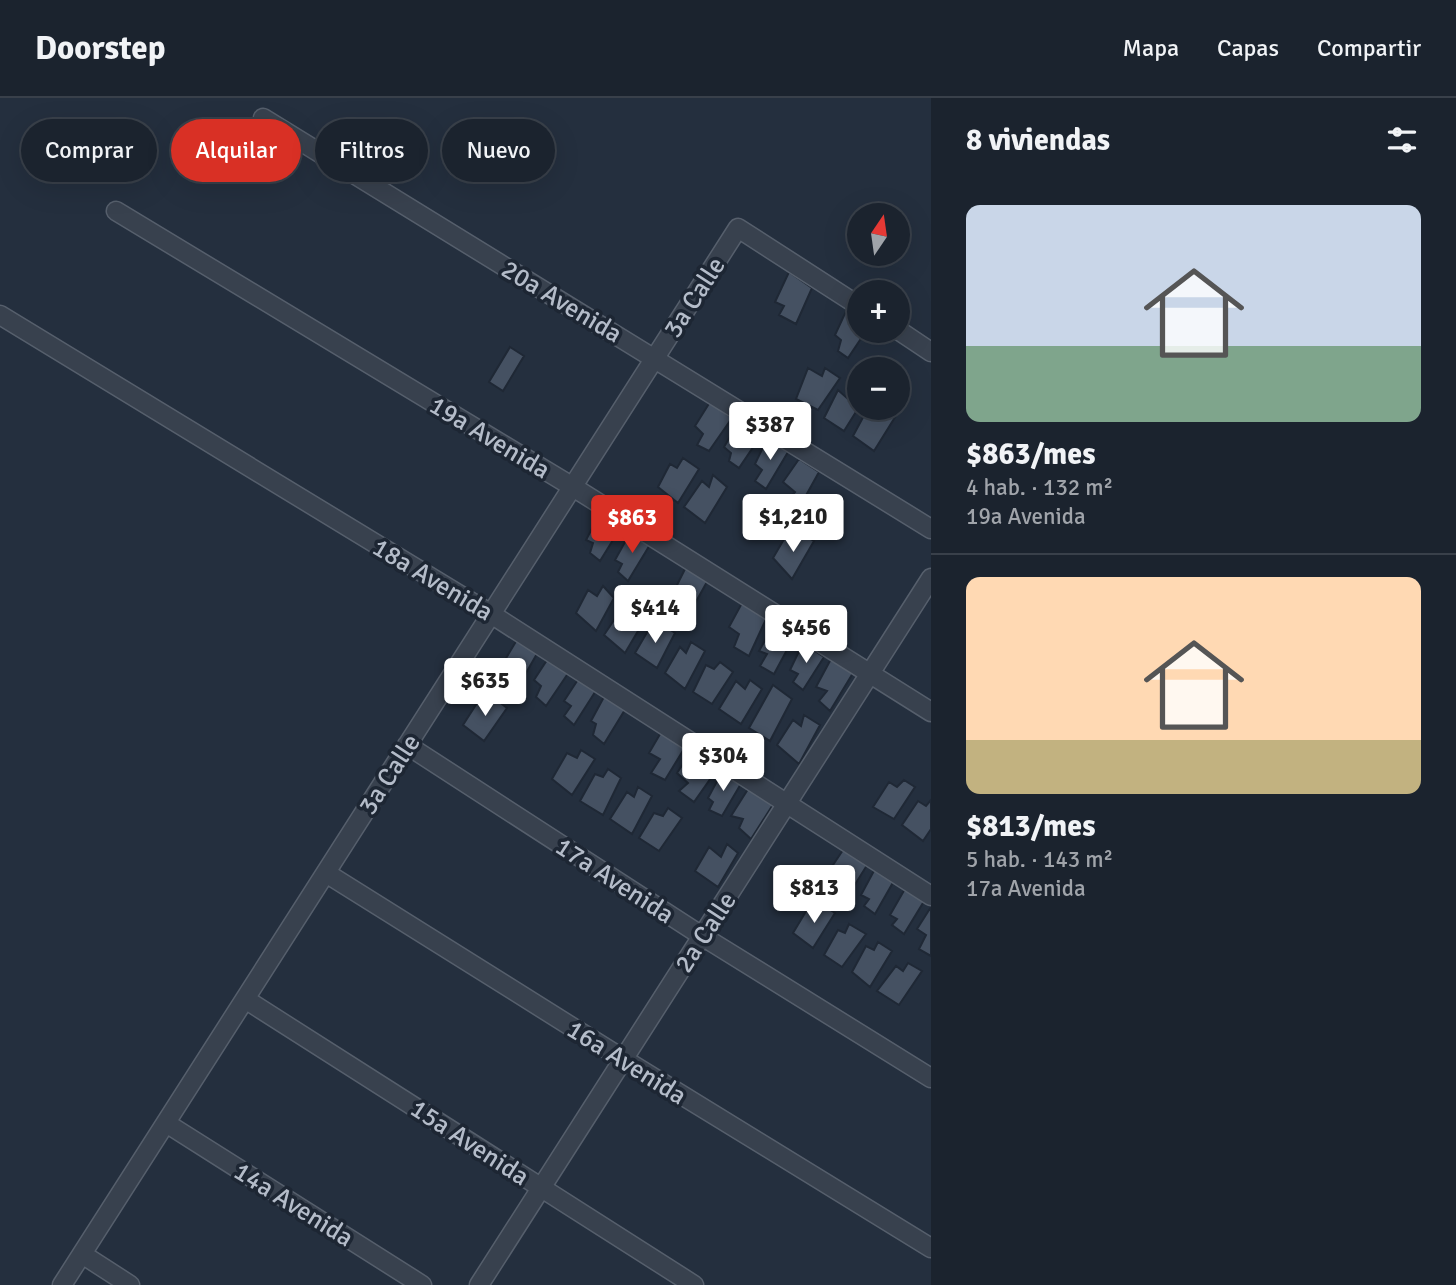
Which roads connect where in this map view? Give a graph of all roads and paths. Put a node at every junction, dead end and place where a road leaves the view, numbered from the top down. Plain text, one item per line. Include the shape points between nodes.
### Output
1 (263, 118) dead end
2 (117, 211) dead end
3 (847, 298) edge
4 (0, 315) edge
5 (910, 338) edge
6 (931, 352) edge
7 (655, 358) junction
8 (573, 487) junction
9 (931, 529) edge
10 (931, 578) edge
11 (491, 614) junction
12 (870, 674) junction
13 (931, 712) edge
14 (407, 746) junction
15 (786, 805) junction
16 (326, 873) junction
17 (931, 896) edge
18 (702, 936) junction
19 (245, 999) junction
20 (623, 1059) junction
21 (931, 1078) edge
22 (166, 1123) junction
23 (541, 1188) junction
24 (931, 1248) edge
25 (82, 1254) junction
26 (62, 1285) edge
27 (130, 1285) edge
28 (422, 1285) edge
29 (479, 1285) edge
30 (694, 1285) edge

1 - 7 street, 20a Avenida
2 - 8 street, 19a Avenida
3 - 7 street, 3a Calle via 738,228
4 - 11 street, 18a Avenida
5 - 6 street
7 - 8 street, 3a Calle
7 - 9 street, 20a Avenida
8 - 11 street, 3a Calle
8 - 12 street, 19a Avenida
10 - 12 street, 2a Calle
11 - 14 street, 3a Calle
11 - 15 street, 18a Avenida
12 - 13 street, 19a Avenida
12 - 15 street, 2a Calle
14 - 16 street, 3a Calle
14 - 18 street, 17a Avenida
15 - 17 street, 18a Avenida
15 - 18 street, 2a Calle
16 - 19 street, 3a Calle
16 - 20 street, 16a Avenida
18 - 20 street, 2a Calle
18 - 21 street, 17a Avenida
19 - 22 street, 3a Calle
19 - 23 street, 15a Avenida
20 - 23 street, 2a Calle
20 - 24 street, 16a Avenida
22 - 25 street, 3a Calle
22 - 28 street, 14a Avenida
23 - 29 street, 2a Calle
23 - 30 street, 15a Avenida
25 - 26 street, 3a Calle
25 - 27 street

